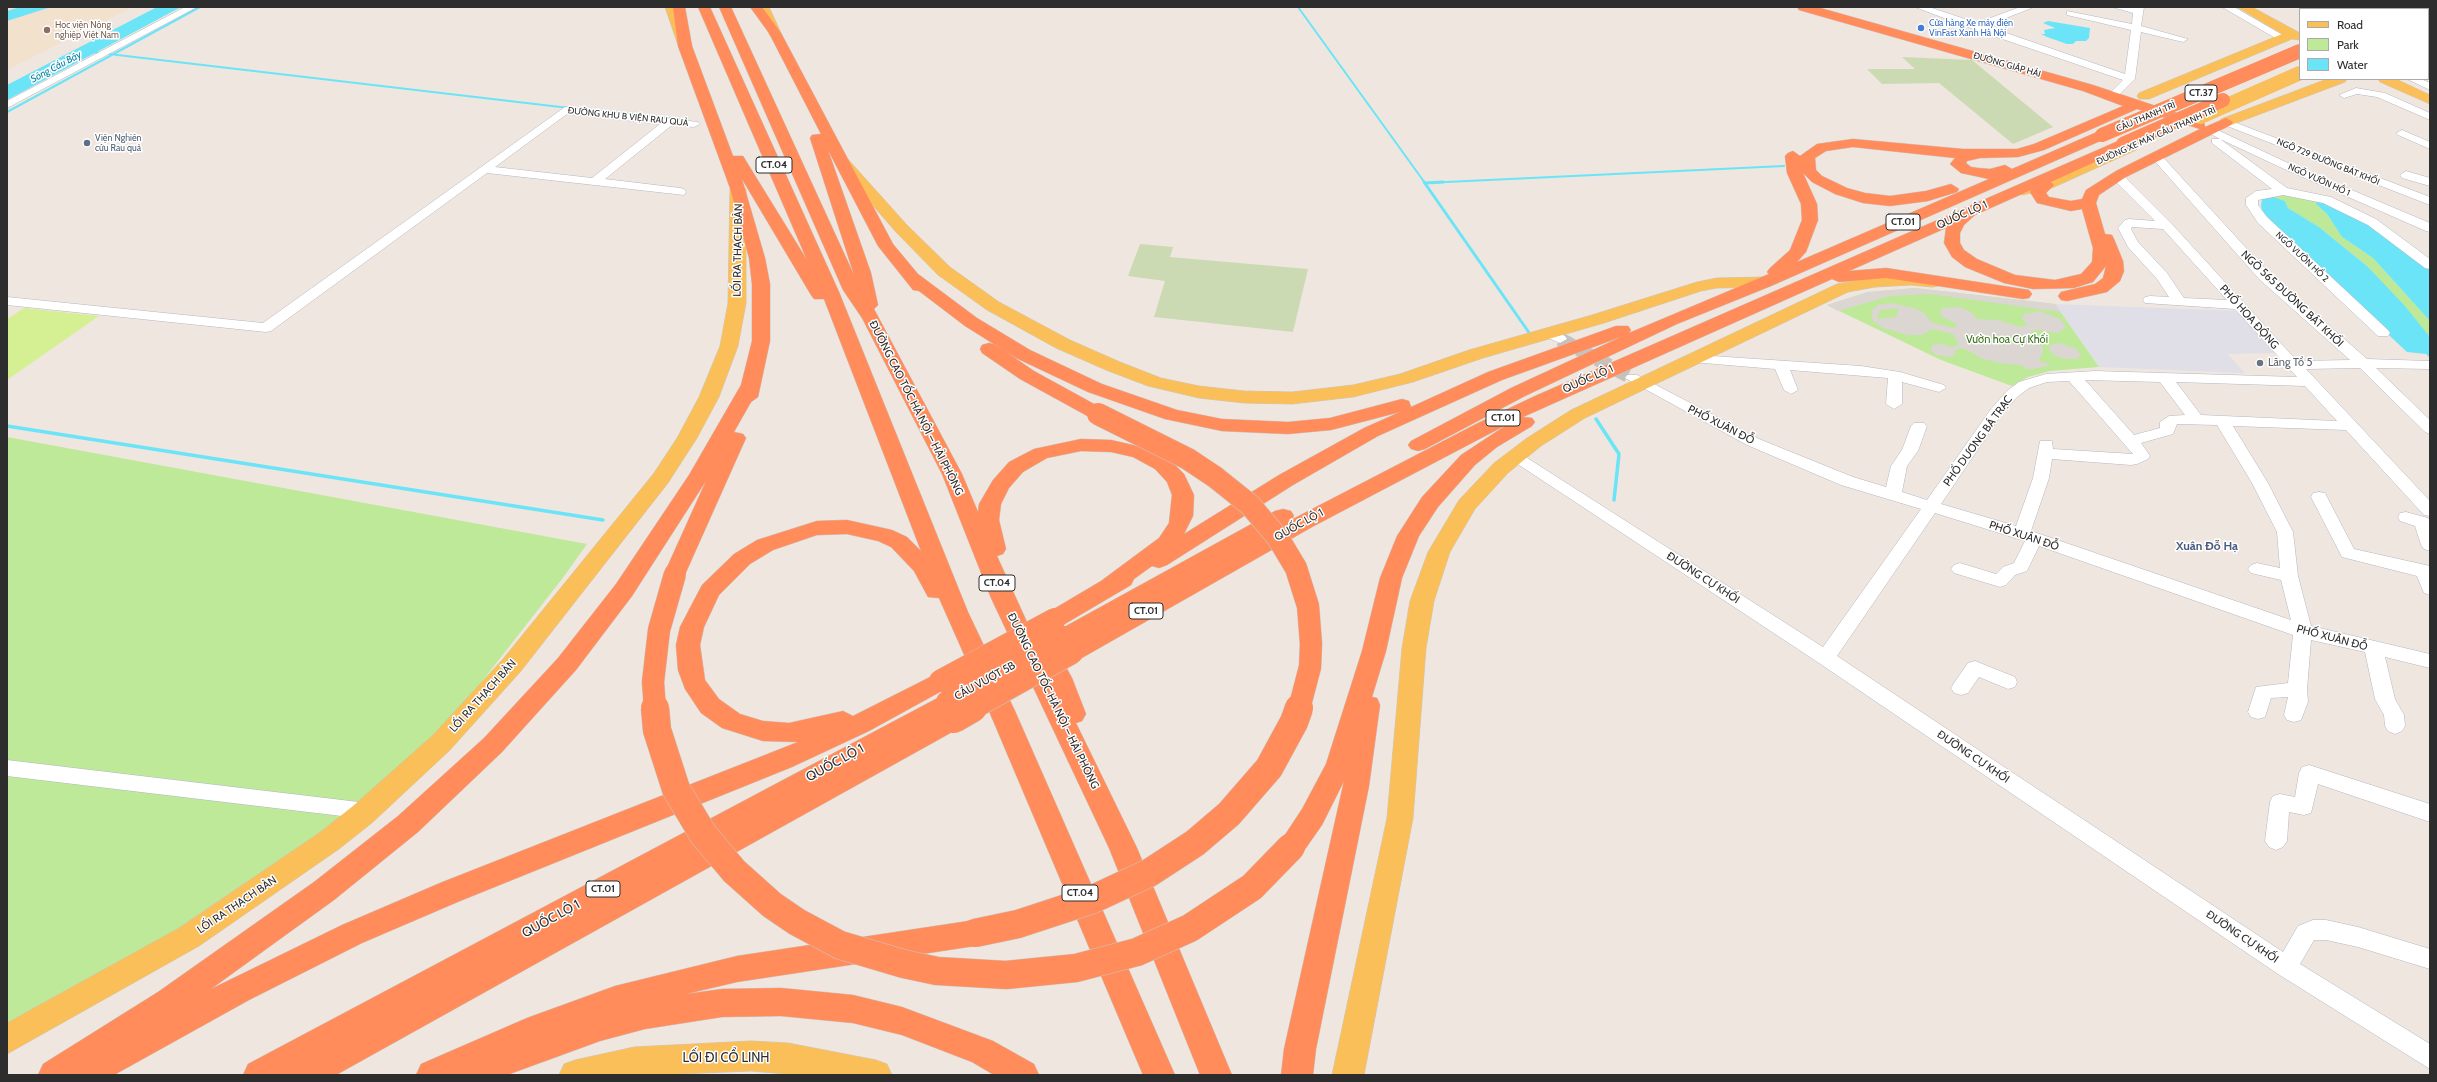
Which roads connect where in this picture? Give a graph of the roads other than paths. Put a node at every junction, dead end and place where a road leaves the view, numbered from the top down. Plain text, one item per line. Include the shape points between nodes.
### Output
1 (192, 7) edge
2 (671, 7) edge
3 (679, 7) edge
4 (704, 7) edge
5 (725, 7) edge
6 (756, 7) edge
7 (763, 7) edge
8 (1803, 7) edge
9 (1825, 7) edge
10 (1920, 7) edge
11 (2029, 7) edge
12 (2117, 7) edge
13 (2243, 7) edge
14 (2222, 8) edge
15 (2139, 9) edge
16 (2070, 13) dead end
17 (1976, 27) junction
18 (2136, 28) junction
19 (2250, 29) dead end
20 (775, 33) junction
21 (2291, 36) edge
22 (2183, 39) dead end
23 (685, 46) junction
24 (2299, 46) edge
25 (2299, 51) edge
26 (2299, 67) edge
27 (2299, 73) edge
28 (2130, 79) junction
29 (2337, 80) edge
30 (2387, 80) edge
31 (2414, 80) edge
32 (2430, 87) edge
33 (803, 88) junction
34 (2344, 95) dead end
35 (2121, 96) junction
36 (2144, 96) junction
37 (2430, 100) edge
38 (7, 106) edge
39 (2430, 117) edge
40 (714, 120) junction
41 (670, 121) junction
42 (2226, 122) junction
43 (694, 124) dead end
44 (2402, 133) dead end
45 (2098, 134) junction
46 (2209, 134) junction
47 (2080, 145) joint
48 (2127, 145) junction
49 (2430, 146) edge
50 (1977, 155) junction
51 (841, 160) junction
52 (2154, 160) junction
53 (2041, 161) junction
54 (486, 169) junction
55 (2406, 175) dead end
56 (2117, 176) junction
57 (594, 182) junction
58 (2430, 182) edge
59 (2046, 185) junction
60 (738, 188) junction
61 (2336, 188) junction
62 (2283, 191) junction
63 (680, 192) dead end
64 (2009, 193) junction
65 (2314, 196) junction
66 (2430, 202) edge
67 (2088, 203) junction
68 (1970, 211) junction
69 (2095, 221) junction
70 (2167, 226) junction
71 (2430, 228) edge
72 (2429, 262) edge
73 (910, 276) junction
74 (1765, 282) junction
75 (1964, 286) junction
76 (1797, 288) junction
77 (2150, 300) dead end
78 (7, 301) edge
79 (2179, 301) junction
80 (2238, 305) junction
81 (1696, 309) junction
82 (871, 318) junction
83 (841, 323) junction
84 (2383, 333) dead end
85 (1670, 343) junction
86 (1697, 359) junction
87 (2413, 363) junction
88 (1781, 365) junction
89 (2364, 365) junction
90 (2430, 365) edge
91 (2295, 366) junction
92 (1895, 375) junction
93 (1495, 376) junction
94 (2072, 376) junction
95 (2164, 377) junction
96 (2430, 379) edge
97 (1637, 381) junction
98 (2310, 382) junction
99 (752, 383) junction
100 (1939, 388) dead end
101 (1791, 390) dead end
102 (1894, 404) dead end
103 (2196, 420) junction
104 (2222, 421) junction
105 (1919, 426) dead end
106 (2351, 426) junction
107 (2430, 429) edge
108 (2131, 441) junction
109 (1515, 457) junction
110 (1893, 494) junction
111 (2319, 497) dead end
112 (1931, 507) junction
113 (2430, 511) edge
114 (2406, 517) dead end
115 (2028, 536) junction
116 (2430, 545) edge
117 (2257, 569) dead end
118 (1960, 570) dead end
119 (2427, 572) edge
120 (2289, 576) junction
121 (1110, 586) junction
122 (2430, 589) edge
123 (2303, 631) junction
124 (1064, 636) junction
125 (2374, 649) junction
126 (1374, 651) junction
127 (1826, 658) junction
128 (2430, 661) edge
129 (2008, 682) dead end
130 (1960, 688) dead end
131 (2297, 688) junction
132 (947, 701) junction
133 (1002, 711) junction
134 (2258, 712) dead end
135 (2294, 714) dead end
136 (2395, 726) dead end
137 (7, 768) edge
138 (367, 811) junction
139 (2430, 813) edge
140 (2276, 841) dead end
141 (1123, 848) junction
142 (2430, 959) edge
143 (2286, 967) junction
144 (7, 1039) edge
145 (2430, 1057) edge
146 (54, 1075) edge
147 (84, 1075) edge
148 (259, 1075) edge
149 (306, 1075) edge
150 (432, 1075) edge
151 (470, 1075) edge
152 (575, 1075) edge
153 (876, 1075) edge
154 (1024, 1075) edge
155 (1159, 1075) edge
156 (1216, 1075) edge
157 (1297, 1075) edge
158 (1348, 1075) edge

1 - 38 street
2 - 23 main road
3 - 23 highway
4 - 83 highway, CT.04 via 830,292
5 - 82 highway, ĐƯỜNG CAO TỐC HÀ NỘI – HẢI PHÒNG / CT.04 via 852,290
6 - 20 highway
7 - 20 main road
8 - 35 highway, ĐƯỜNG GIÁP HẢI
9 - 35 highway, ĐƯỜNG GIÁP HẢI
10 - 17 street
11 - 17 street
12 - 15 street
13 - 21 main road
14 - 19 street
14 - 21 street
15 - 18 street
16 - 18 street
17 - 28 street
18 - 22 street
18 - 28 street
20 - 33 highway
21 - 36 main road
23 - 40 highway
24 - 45 main road
25 - 45 highway, CẦU THANH TRÌ / CT.37, bridge
26 - 48 highway, CẦU THANH TRÌ / CT.37, bridge
27 - 48 main road, ĐƯỜNG XE MÁY CẦU THANH TRÌ, bridge
28 - 35 street
29 - 42 main road
30 - 37 main road
31 - 32 street
33 - 51 highway
33 - 82 highway via 862,274
34 - 39 street via 2356,91 2381,95
35 - 36 highway
35 - 46 highway, ĐƯỜNG GIÁP HẢI
35 - 50 highway via 2131,108 2039,147 2018,153
35 - 74 highway via 2117,102 2029,142 2004,148 1973,150 1866,138 1831,137 1798,148 1792,157 1795,173 1809,204 1810,220 1798,252
36 - 42 highway
40 - 60 highway
40 - 83 highway via 814,288
41 - 43 street, ĐƯỜNG KHU B VIỆN RAU QUẢ
41 - 54 street, ĐƯỜNG KHU B VIỆN RAU QUẢ via 565,110
41 - 57 street
42 - 46 highway
42 - 66 street, NGÕ 729 ĐƯỜNG BÁT KHỐI
44 - 49 street
45 - 47 highway, QUỐC LỘ 1 / CT.37
46 - 52 highway
46 - 61 street, NGÕ VƯỜN HỒ 1 via 2230,139
46 - 62 street, NGÕ VƯỜN HỒ 2
47 - 53 highway, QUỐC LỘ 1 / CT.01
48 - 59 main road, ĐƯỜNG XE MÁY CẦU THANH TRÌ
48 - 64 highway, QUỐC LỘ 1 / CT.37
50 - 53 highway via 1962,158 1958,164 1966,170 1990,174
50 - 53 highway via 1878,144 1845,144 1817,150 1808,156 1807,164 1812,175 1841,191 1863,198 1890,200 1934,195
51 - 73 highway via 886,246
51 - 74 main road via 901,228 944,271 993,306 1063,344 1155,382 1199,392 1244,397 1292,398 1353,391 1406,378 1476,354 1554,336 1698,287 1718,283
52 - 56 highway
52 - 89 street, NGÕ 565 ĐƯỜNG BÁT KHỐI via 2264,276
53 - 74 highway, QUỐC LỘ 1 / CT.01
54 - 57 street
54 - 78 street, ĐƯỜNG KHU B VIỆN RAU QUẢ via 266,328
55 - 58 street
56 - 67 highway via 2092,193
56 - 70 street, PHỐ HOA ĐỘNG
57 - 63 street
59 - 64 main road, ĐƯỜNG XE MÁY CẦU THANH TRÌ
59 - 67 highway via 2038,192 2043,200 2071,206
60 - 99 highway via 751,230 762,284 760,341
60 - 138 main road, LỐI RA THẠCH BÀN via 739,284 729,346 710,397 687,438 661,478 512,665 441,743
61 - 65 street
61 - 71 street, NGÕ VƯỜN HỒ 1
62 - 65 street, NGÕ VƯỜN HỒ 2
62 - 84 street, NGÕ VƯỜN HỒ 2 via 2256,195 2252,201 2255,210 2275,232
64 - 68 highway, QUỐC LỘ 1 / CT.01
65 - 72 street, NGÕ VƯỜN HỒ 2 via 2362,216
67 - 69 highway
68 - 69 highway via 1957,223 1952,233 1952,243 1958,253 1989,272 2033,284 2074,283 2087,278 2096,270 2100,262 2101,248
68 - 76 highway, QUỐC LỘ 1 / CT.01
69 - 75 highway via 2115,261 2111,281 2101,288 2065,296
70 - 79 street via 2129,223 2124,228 2133,244 2162,276
70 - 80 street, PHỐ HOA ĐỘNG
73 - 93 highway via 996,338 1064,376 1130,402 1199,421 1263,428 1331,424
73 - 150 highway, bridge via 940,310 987,347 1027,375 1188,459 1250,504 1278,538 1296,568 1308,606 1311,644 1305,691 1294,722 1269,768 1229,814 1195,843 1149,873 1091,900 1018,924 975,933 737,969 690,980 615,1000 538,1028
74 - 81 highway, QUỐC LỘ 1 / CT.01
75 - 76 highway via 1886,273 1864,274
75 - 86 main road via 1911,280 1875,282 1843,288
76 - 85 highway, QUỐC LỘ 1 / CT.01
77 - 79 street
79 - 80 street
80 - 91 street, PHỐ HOA ĐỘNG
81 - 93 highway via 1601,336
81 - 124 highway, QUỐC LỘ 1 / CT.01 via 1518,392 1212,554
82 - 141 highway, ĐƯỜNG CAO TỐC HÀ NỘI – HẢI PHÒNG / CT.04 via 952,474 1003,598
83 - 133 highway, CT.04 via 956,612
85 - 124 highway, QUỐC LỘ 1 / CT.01 via 1485,427 1304,522
85 - 126 highway via 1503,435 1479,451 1454,474 1421,514 1405,543 1385,600
86 - 88 street
86 - 97 main road
87 - 89 street
87 - 90 street
87 - 96 street
88 - 92 street via 1861,370
88 - 101 street
89 - 91 street
89 - 107 street, NGÕ 565 ĐƯỜNG BÁT KHỐI
91 - 98 street, PHỐ HOA ĐỘNG
92 - 100 street
92 - 102 street
93 - 121 highway via 1409,413 1334,451 1185,545
94 - 95 street, PHỐ DƯƠNG BÁ TRẠC
94 - 108 street
94 - 112 street, PHỐ DƯƠNG BÁ TRẠC via 2038,380 2024,385 2012,394 1996,412
95 - 98 street, PHỐ DƯƠNG BÁ TRẠC
95 - 103 street
97 - 109 main road via 1578,414
97 - 110 street, PHỐ XUÂN ĐỖ via 1753,442 1847,481
98 - 106 street, PHỐ HOA ĐỘNG
99 - 126 highway, bridge via 736,438 675,574 659,630 653,682 657,730 676,789 699,828 734,871 772,905 840,945 877,958 937,971 1006,975 1076,968 1137,952 1190,928 1252,887 1291,847 1312,816 1339,764
99 - 146 highway via 699,476 624,590 563,670 493,745 408,824 324,891 169,1002
103 - 104 street
103 - 108 street via 2170,420 2168,432
104 - 106 street
104 - 120 street via 2260,483 2285,532
105 - 110 street via 1910,451 1899,466
106 - 113 street, PHỐ HOA ĐỘNG
108 - 115 street via 2142,454 2140,459 2127,460 2048,449
109 - 127 street, ĐƯỜNG CỰ KHỐI
109 - 158 main road via 1486,484 1459,517 1439,552 1422,601 1414,655 1400,818
110 - 112 street, PHỐ XUÂN ĐỖ
111 - 119 street via 2348,553
112 - 115 street, PHỐ XUÂN ĐỖ
112 - 127 street, PHỐ DƯƠNG BÁ TRẠC
114 - 116 street via 2422,522
115 - 118 street via 2021,567 2009,571 2000,581
115 - 123 street, PHỐ XUÂN ĐỖ
117 - 120 street
119 - 122 street
120 - 123 street
121 - 124 highway
121 - 141 highway via 1146,560 1173,536 1180,524 1184,505 1177,479 1162,464 1139,452 1097,444 1055,449 1041,453 1016,467 1000,485 990,504 988,520 994,548 1017,598 1060,678
123 - 125 street, PHỐ XUÂN ĐỖ
123 - 131 street
124 - 132 highway, CẦU VƯỢT 5B / CT.01, bridge
124 - 132 highway, bridge
125 - 128 street, PHỐ XUÂN ĐỖ
125 - 136 street via 2385,698 2394,715
126 - 157 highway via 1356,786 1300,1049
127 - 143 street, ĐƯỜNG CỰ KHỐI
129 - 130 street via 1975,668
131 - 134 street via 2263,692
131 - 135 street via 2298,702
132 - 133 highway via 789,733 763,731 731,721 719,714 703,698 690,670 688,645 692,627 710,591 731,569 754,552 779,538 817,528 847,527 865,530 899,542 923,567 936,590 971,672
132 - 147 highway via 860,724 783,760 450,892 352,934 238,990
132 - 148 highway, QUỐC LỘ 1 / CT.01 via 494,950
132 - 149 highway, QUỐC LỘ 1 / CT.01
133 - 155 highway, CT.04
137 - 138 street
138 - 144 main road, LỐI RA THẠCH BÀN via 292,868 189,937
139 - 140 street via 2308,773 2304,807 2280,802
141 - 156 highway, ĐƯỜNG CAO TỐC HÀ NỘI – HẢI PHÒNG / CT.04
142 - 143 street via 2358,937 2313,930 2306,933
143 - 145 street, ĐƯỜNG CỰ KHỐI
151 - 154 highway via 600,1026 645,1015 722,1004 781,1002 853,1009 902,1021 982,1051
152 - 153 main road, LỐI ĐI CỔ LINH via 634,1062 751,1056 788,1058

